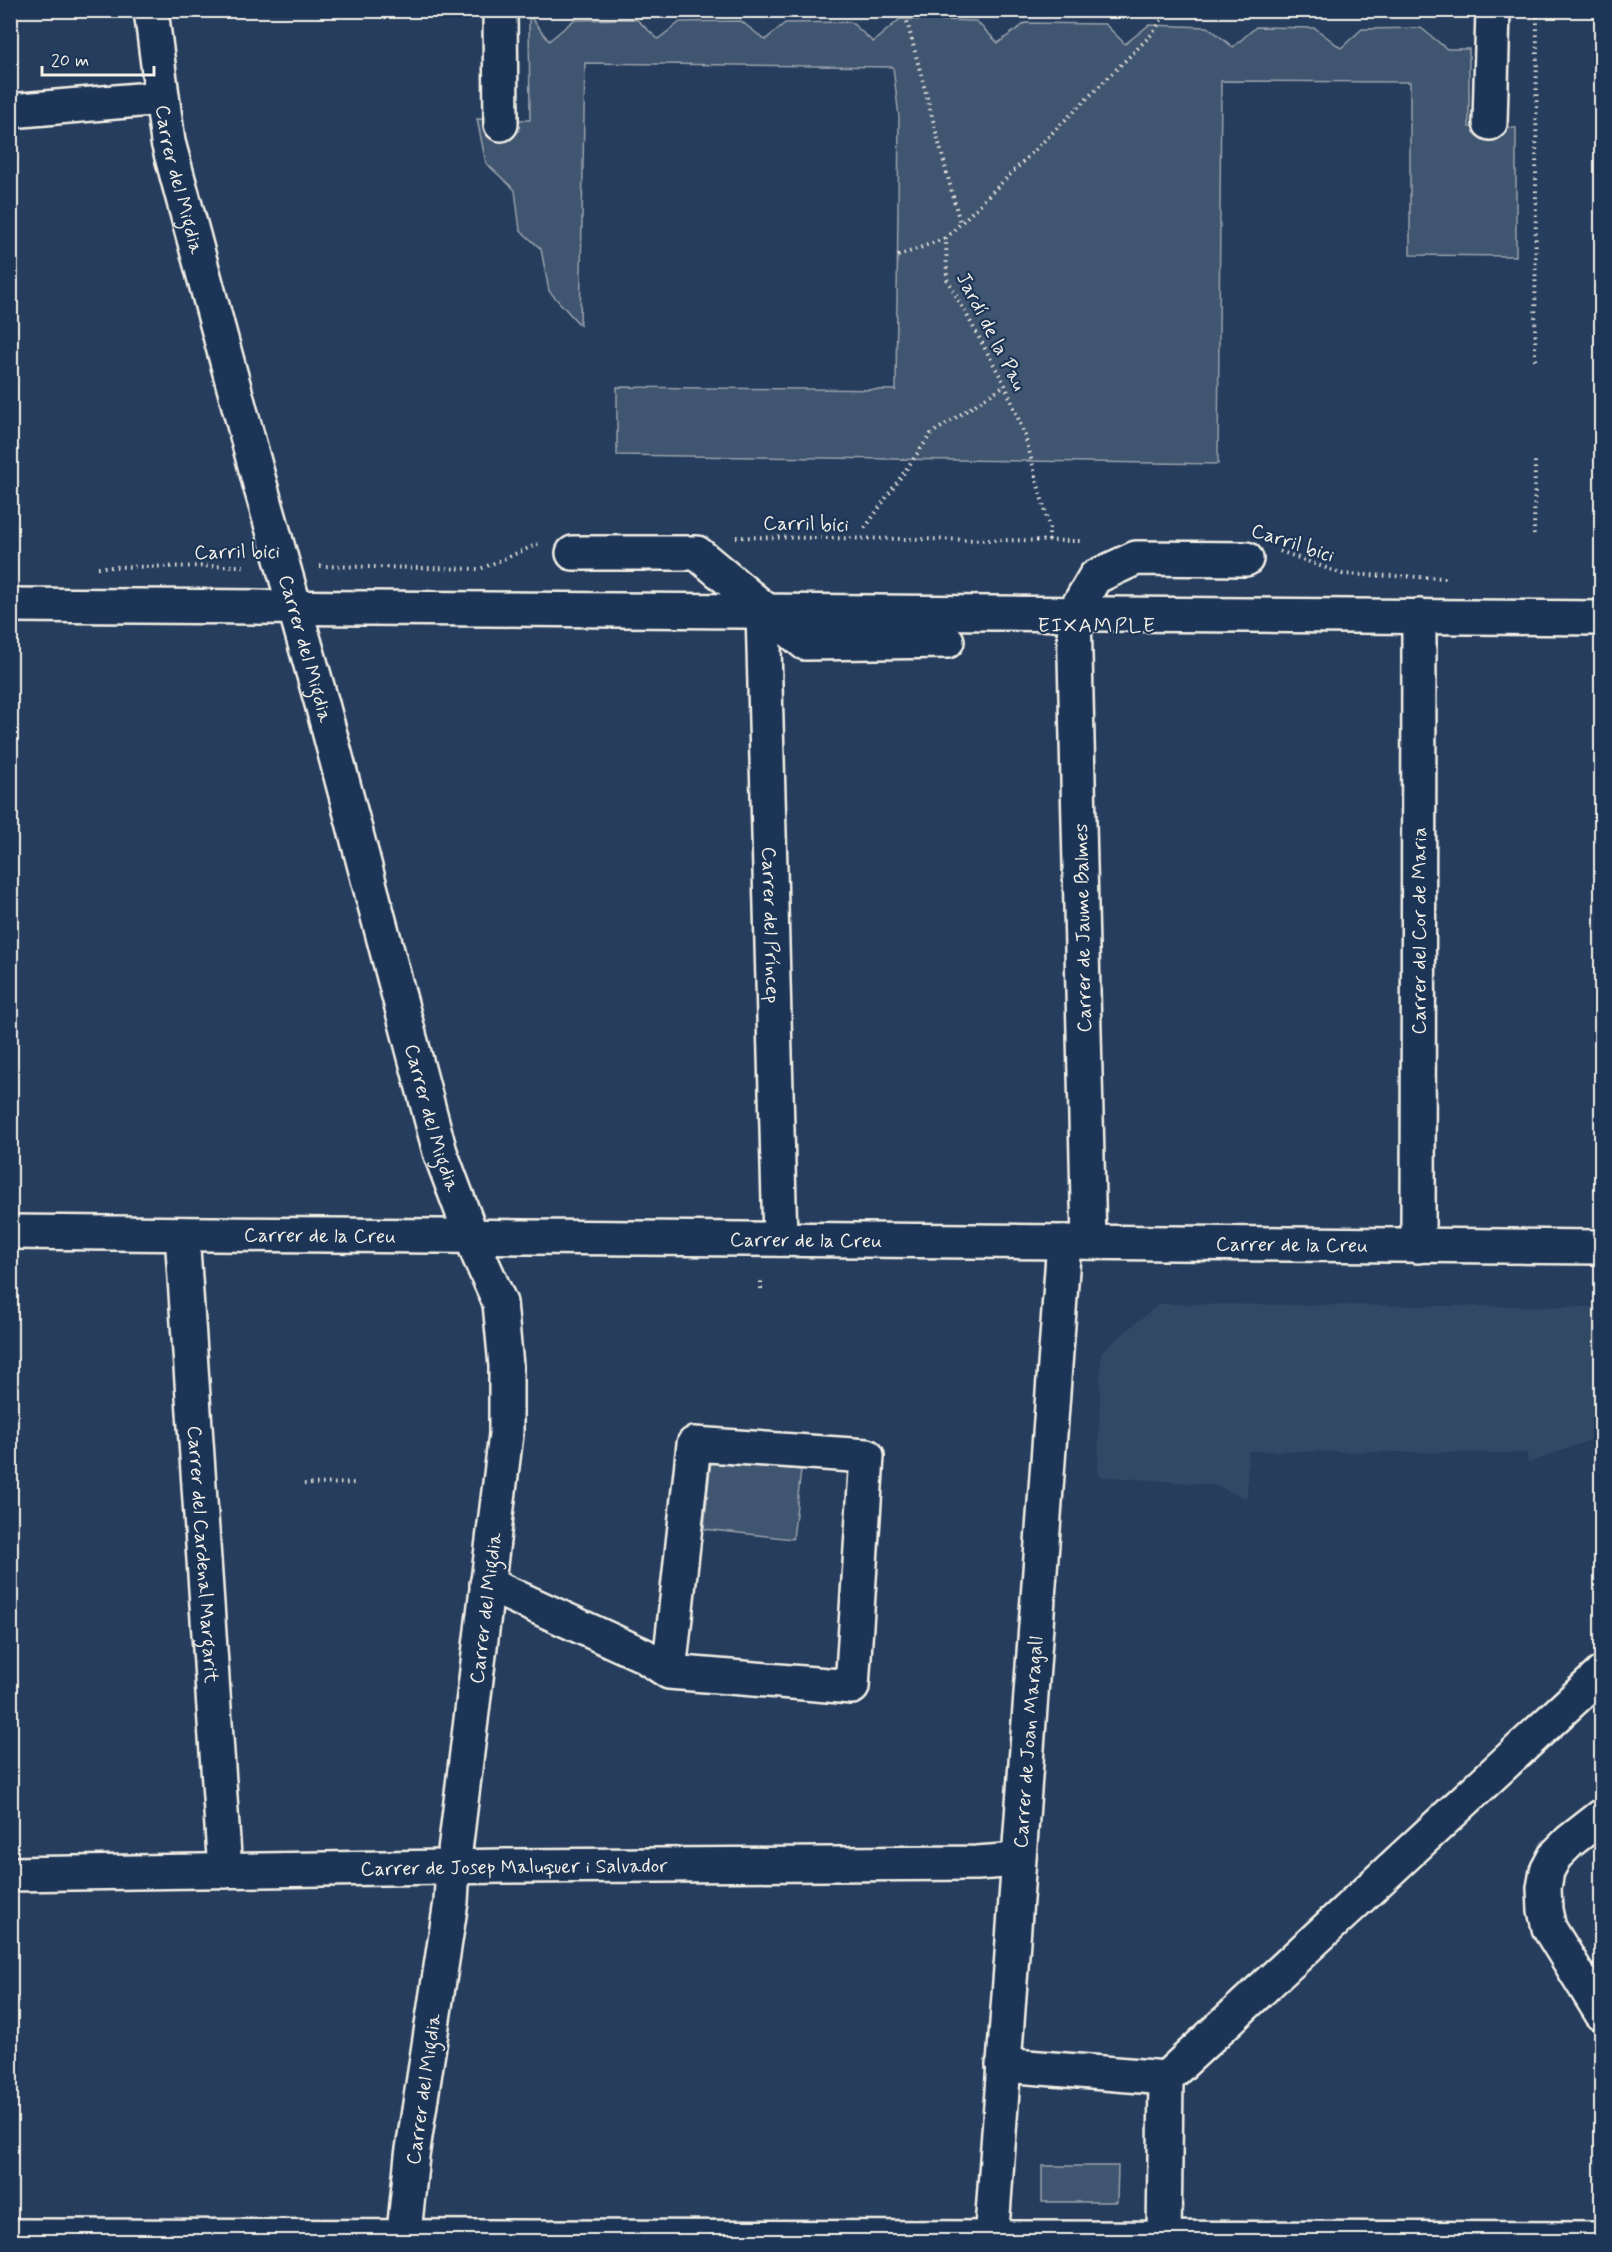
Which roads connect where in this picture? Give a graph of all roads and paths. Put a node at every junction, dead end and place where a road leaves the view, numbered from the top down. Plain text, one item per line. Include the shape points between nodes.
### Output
1 (151, 10) edge
2 (500, 10) edge
3 (904, 10) edge
4 (1168, 10) edge
5 (1492, 10) edge
6 (1537, 16) dead end
7 (162, 98) junction
8 (10, 111) edge
9 (1490, 123) dead end
10 (501, 124) dead end
11 (960, 224) junction
12 (946, 238) junction
13 (898, 256) dead end
14 (1535, 360) dead end
15 (1005, 385) junction
16 (1535, 461) dead end
17 (865, 528) dead end
18 (1534, 535) dead end
19 (735, 537) dead end
20 (1049, 541) junction
21 (1084, 541) dead end
22 (541, 543) dead end
23 (573, 553) dead end
24 (1258, 553) joint
25 (283, 565) junction
26 (91, 567) dead end
27 (1447, 578) dead end
28 (10, 605) edge
29 (295, 606) junction
30 (763, 611) junction
31 (1074, 613) junction
32 (1419, 616) junction
33 (1602, 618) edge
34 (947, 641) dead end
35 (10, 1232) edge
36 (182, 1234) junction
37 (471, 1237) junction
38 (780, 1239) junction
39 (1077, 1242) junction
40 (1418, 1246) junction
41 (1602, 1247) edge
42 (761, 1281) dead end
43 (761, 1288) dead end
44 (357, 1483) dead end
45 (304, 1484) dead end
46 (487, 1584) junction
47 (680, 1667) junction
48 (1602, 1673) edge
49 (1602, 1816) edge
50 (1018, 1860) junction
51 (453, 1867) junction
52 (225, 1871) junction
53 (10, 1874) edge
54 (1602, 2014) edge
55 (1003, 2065) junction
56 (1166, 2078) junction
57 (10, 2236) edge
58 (1164, 2238) junction
59 (403, 2239) edge
60 (1602, 2239) edge
61 (991, 2240) edge
62 (1566, 2240) edge

1 - 7 street, Carrer del Migdia
2 - 10 street
3 - 11 path
4 - 11 path via 1152,34
5 - 9 street
6 - 14 path
7 - 8 street
7 - 25 street, Carrer del Migdia via 168,142
11 - 12 path
12 - 13 path
12 - 15 path, Jardí de la Pau via 946,279
15 - 17 path via 931,434
15 - 20 path, Jardí de la Pau via 1024,436
16 - 18 path
19 - 20 path, Carril bici
20 - 21 path, Carril bici
22 - 25 path, Carril bici via 480,569
23 - 30 street via 697,553
24 - 27 path, Carril bici via 1342,574
24 - 31 street via 1136,558 1095,577
25 - 26 path, Carril bici
25 - 29 street, Carrer del Migdia
28 - 29 street
29 - 30 street
29 - 37 street, Carrer del Migdia via 440,1152
30 - 31 street
30 - 34 street via 805,643
30 - 38 street, Carrer del Príncep
31 - 32 street
31 - 39 street, Carrer de Jaume Balmes
32 - 33 street
32 - 40 street, Carrer del Cor de Maria
35 - 36 street, Carrer de la Creu
36 - 37 street, Carrer de la Creu
36 - 52 street, Carrer del Cardenal Margarit
37 - 38 street, Carrer de la Creu
37 - 46 street, Carrer del Migdia via 500,1303 506,1366 506,1434
38 - 39 street, Carrer de la Creu
39 - 40 street, Carrer de la Creu
39 - 50 street, Carrer de Joan Maragall
40 - 41 street, Carrer de la Creu
42 - 43 path
44 - 45 path
46 - 47 street
46 - 51 street, Carrer del Migdia
47 - 47 street via 852,1687 867,1456 694,1444
48 - 56 street
49 - 54 street via 1555,1856 1544,1888 1548,1928
50 - 51 street, Carrer de Josep Maluquer i Salvador
50 - 55 street, Carrer de Joan Maragall
51 - 52 street, Carrer de Josep Maluquer i Salvador
51 - 59 street, Carrer del Migdia
52 - 53 street, Carrer de Josep Maluquer i Salvador
55 - 56 street
55 - 61 street, Carrer de Joan Maragall
56 - 58 street
57 - 59 street
58 - 61 street
58 - 62 street
59 - 61 street
60 - 62 street

